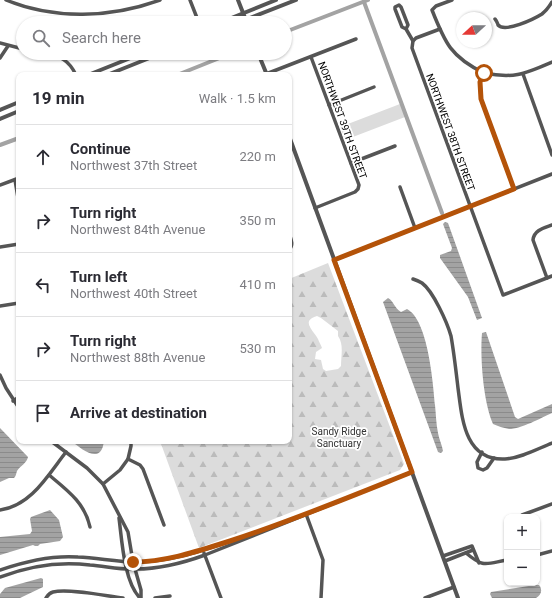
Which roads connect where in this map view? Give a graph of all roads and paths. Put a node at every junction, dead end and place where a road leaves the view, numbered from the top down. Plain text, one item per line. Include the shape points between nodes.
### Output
1 (6, 0) edge
2 (142, 0) edge
3 (160, 0) edge
4 (190, 0) edge
5 (238, 0) edge
6 (276, 0) edge
7 (296, 0) edge
8 (452, 0) edge
9 (552, 2) edge
10 (144, 6) junction
11 (243, 14) junction
12 (196, 16) edge
13 (238, 16) edge
14 (258, 16) edge
15 (495, 20) dead end
16 (406, 29) junction
17 (440, 29) junction
18 (356, 39) dead end
19 (413, 41) junction
20 (0, 43) edge
21 (8, 46) junction
22 (16, 48) edge
23 (311, 57) junction
24 (0, 58) edge
25 (65, 60) edge
26 (126, 60) edge
27 (144, 60) edge
28 (261, 60) edge
29 (552, 62) edge
30 (74, 72) edge
31 (96, 72) edge
32 (114, 72) edge
33 (265, 72) edge
34 (274, 72) edge
35 (484, 73) junction
36 (523, 74) junction
37 (374, 88) dead end
38 (16, 103) edge
39 (329, 105) junction
40 (0, 110) edge
41 (16, 112) edge
42 (0, 119) edge
43 (292, 144) edge
44 (395, 146) dead end
45 (552, 155) edge
46 (351, 163) junction
47 (552, 174) edge
48 (16, 179) edge
49 (0, 185) edge
50 (400, 187) dead end
51 (514, 189) junction
52 (470, 207) junction
53 (315, 208) junction
54 (552, 225) edge
55 (415, 228) junction
56 (16, 245) edge
57 (0, 248) edge
58 (334, 260) junction
59 (552, 276) edge
60 (547, 278) junction
61 (413, 279) dead end
62 (16, 303) edge
63 (0, 306) edge
64 (0, 374) edge
65 (16, 398) edge
66 (13, 400) junction
67 (16, 404) edge
68 (552, 443) edge
69 (55, 444) edge
70 (131, 444) edge
71 (66, 452) junction
72 (482, 452) junction
73 (494, 458) junction
74 (128, 459) junction
75 (412, 472) junction
76 (49, 475) junction
77 (103, 484) junction
78 (552, 504) edge
79 (0, 510) edge
80 (306, 514) junction
81 (527, 514) edge
82 (119, 515) junction
83 (164, 525) dead end
84 (90, 527) dead end
85 (264, 530) junction
86 (203, 550) junction
87 (473, 550) junction
88 (552, 552) edge
89 (466, 553) junction
90 (540, 554) edge
91 (205, 555) junction
92 (444, 559) junction
93 (504, 561) edge
94 (125, 562) junction
95 (133, 562) junction
96 (479, 563) junction
97 (127, 569) junction
98 (0, 570) edge
99 (135, 570) junction
100 (0, 576) edge
101 (454, 587) junction
102 (170, 596) dead end
103 (100, 597) edge
104 (46, 598) edge
105 (123, 598) edge
106 (141, 598) edge
107 (155, 598) edge
108 (221, 598) edge
109 (321, 598) edge
110 (425, 598) edge
111 (458, 598) edge

1 - 10 street via 40,10 75,14 113,12
2 - 10 street
3 - 10 street
4 - 12 street
5 - 11 street
6 - 11 street
7 - 14 street
8 - 17 street via 432,10
9 - 15 street via 534,18 511,27 502,27
11 - 13 street
16 - 16 street, NORTHWEST 38TH STREET via 408,25 398,5 395,9 402,27
16 - 19 street, NORTHWEST 38TH STREET
17 - 19 street
17 - 35 street via 454,53 466,64
18 - 23 street
19 - 52 street, NORTHWEST 38TH STREET via 412,48
20 - 21 street
21 - 22 street
21 - 24 street
23 - 34 street
23 - 39 street, NORTHWEST 39TH STREET
25 - 30 street
26 - 31 street
27 - 32 street
28 - 33 street
29 - 36 street
35 - 36 street via 507,76
35 - 51 street via 480,82 481,99
36 - 45 street
37 - 39 street
38 - 40 street
39 - 46 street, NORTHWEST 39TH STREET
41 - 42 street
43 - 53 street
44 - 46 street
46 - 53 street, NORTHWEST 39TH STREET via 359,185 358,189
47 - 51 street
48 - 49 street
50 - 55 street
51 - 52 street
52 - 55 street
52 - 60 street, NORTHWEST 38TH STREET via 503,295
53 - 58 street
54 - 60 street via 536,231 533,240
55 - 58 street
56 - 57 street
58 - 75 street
59 - 60 street
61 - 72 street via 425,285 448,322 464,427 468,437
62 - 63 street
64 - 66 street
65 - 66 street
66 - 67 street
68 - 73 street via 517,457
69 - 71 street
70 - 74 street
71 - 76 street
71 - 77 street
72 - 73 street
72 - 73 street via 477,462 478,468 487,468
74 - 77 street via 120,470
74 - 83 street via 143,469
75 - 80 street
75 - 92 street
76 - 79 street via 29,498 18,505
76 - 84 street via 79,501
77 - 82 street
78 - 81 street
80 - 85 street
80 - 109 street via 323,560
82 - 94 street
82 - 95 street via 128,532
85 - 86 street
85 - 91 street
86 - 91 street
86 - 95 street via 162,560
87 - 89 street
87 - 92 street via 472,546
87 - 96 street
88 - 90 street
89 - 92 street
89 - 96 street
91 - 99 street via 163,567
91 - 108 street
92 - 101 street
93 - 96 street
94 - 95 street
94 - 97 street
94 - 98 street via 57,556 29,560
95 - 99 street
97 - 99 street
97 - 100 street via 60,563
97 - 106 street via 136,594
99 - 106 street
101 - 110 street
101 - 111 street
102 - 107 street
103 - 104 street via 82,592 56,592
103 - 105 street

